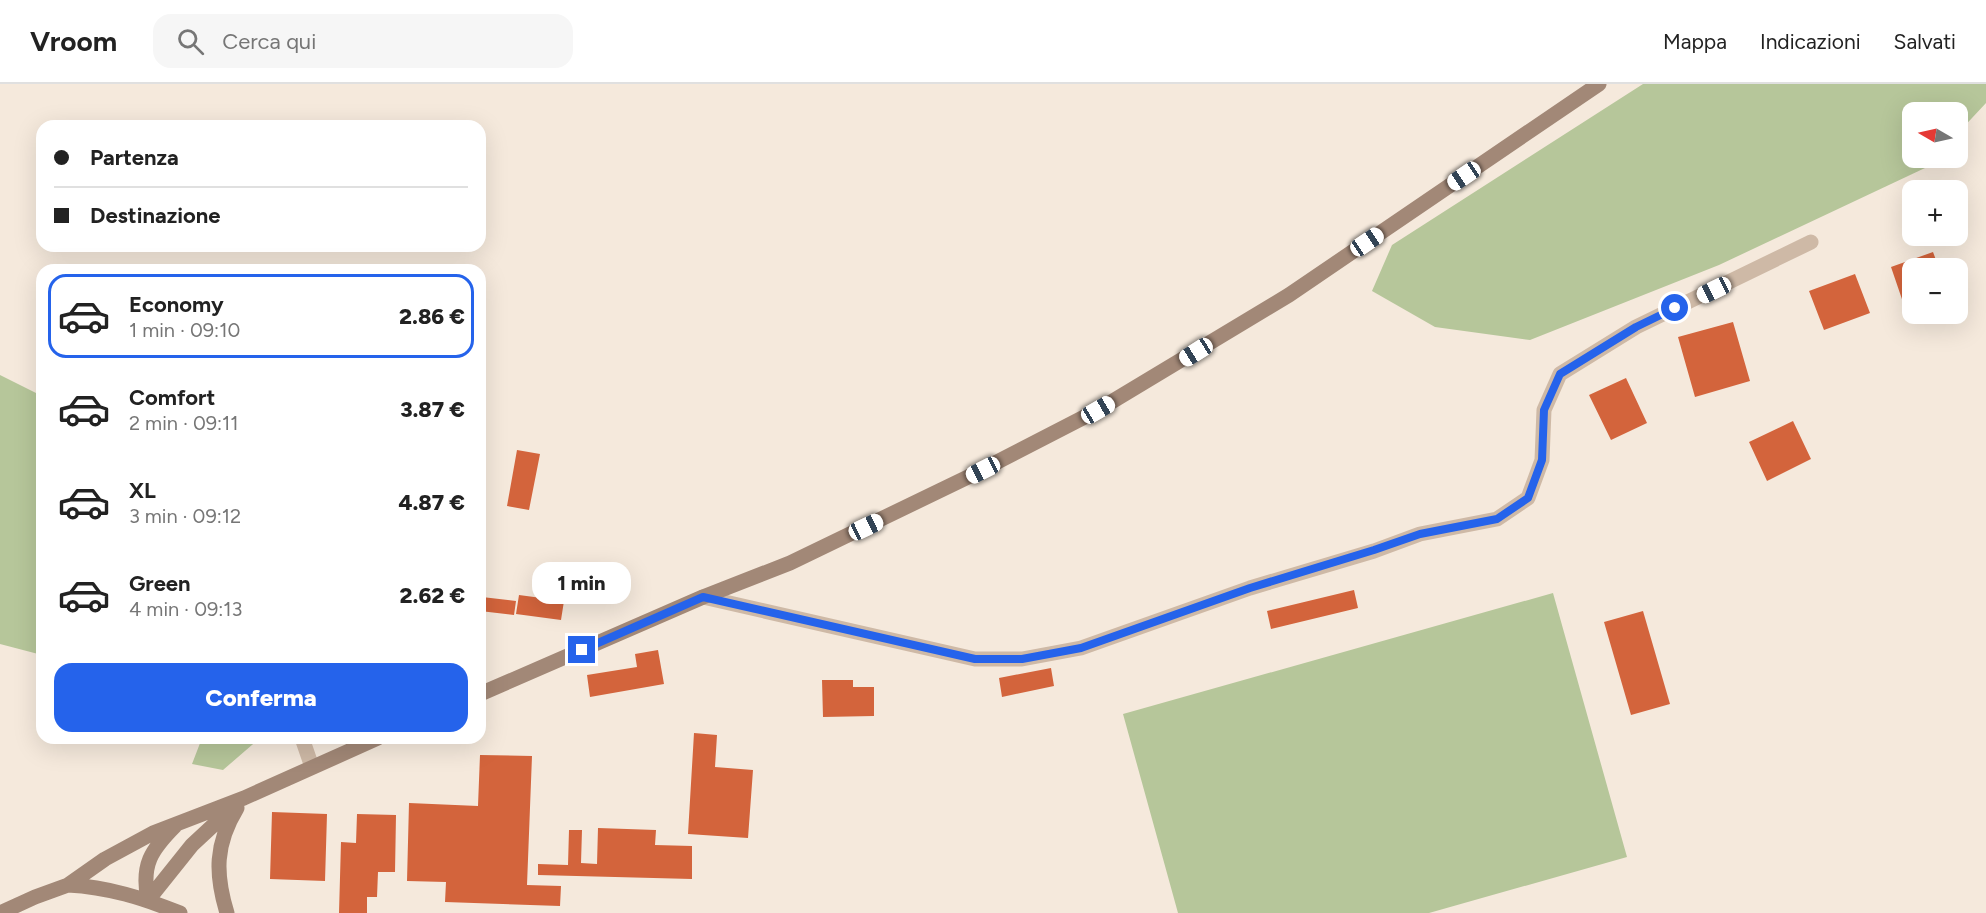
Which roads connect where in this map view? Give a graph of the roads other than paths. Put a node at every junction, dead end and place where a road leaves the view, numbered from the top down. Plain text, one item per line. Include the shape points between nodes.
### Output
1 (1599, 84) edge
2 (1811, 242) dead end
3 (703, 597) junction
4 (486, 691) edge
5 (304, 744) edge
6 (364, 744) edge
7 (312, 767) junction
8 (243, 798) junction
9 (181, 821) junction
10 (68, 885) junction
11 (148, 900) junction
12 (0, 913) edge
13 (180, 913) edge
14 (227, 913) edge

1 - 3 street via 1289,295 1136,388 904,508 790,563
2 - 3 street via 1636,327 1560,374 1544,410 1542,460 1528,498 1497,519 1420,534 1250,588 1081,648 1022,659 975,659
3 - 4 street
5 - 7 street
6 - 7 street
7 - 8 street
8 - 9 street
8 - 11 street via 197,840
8 - 14 street via 219,852 218,873
9 - 10 street via 134,842
9 - 11 street via 149,858 145,877
10 - 11 street via 113,890
10 - 12 street
11 - 13 street

